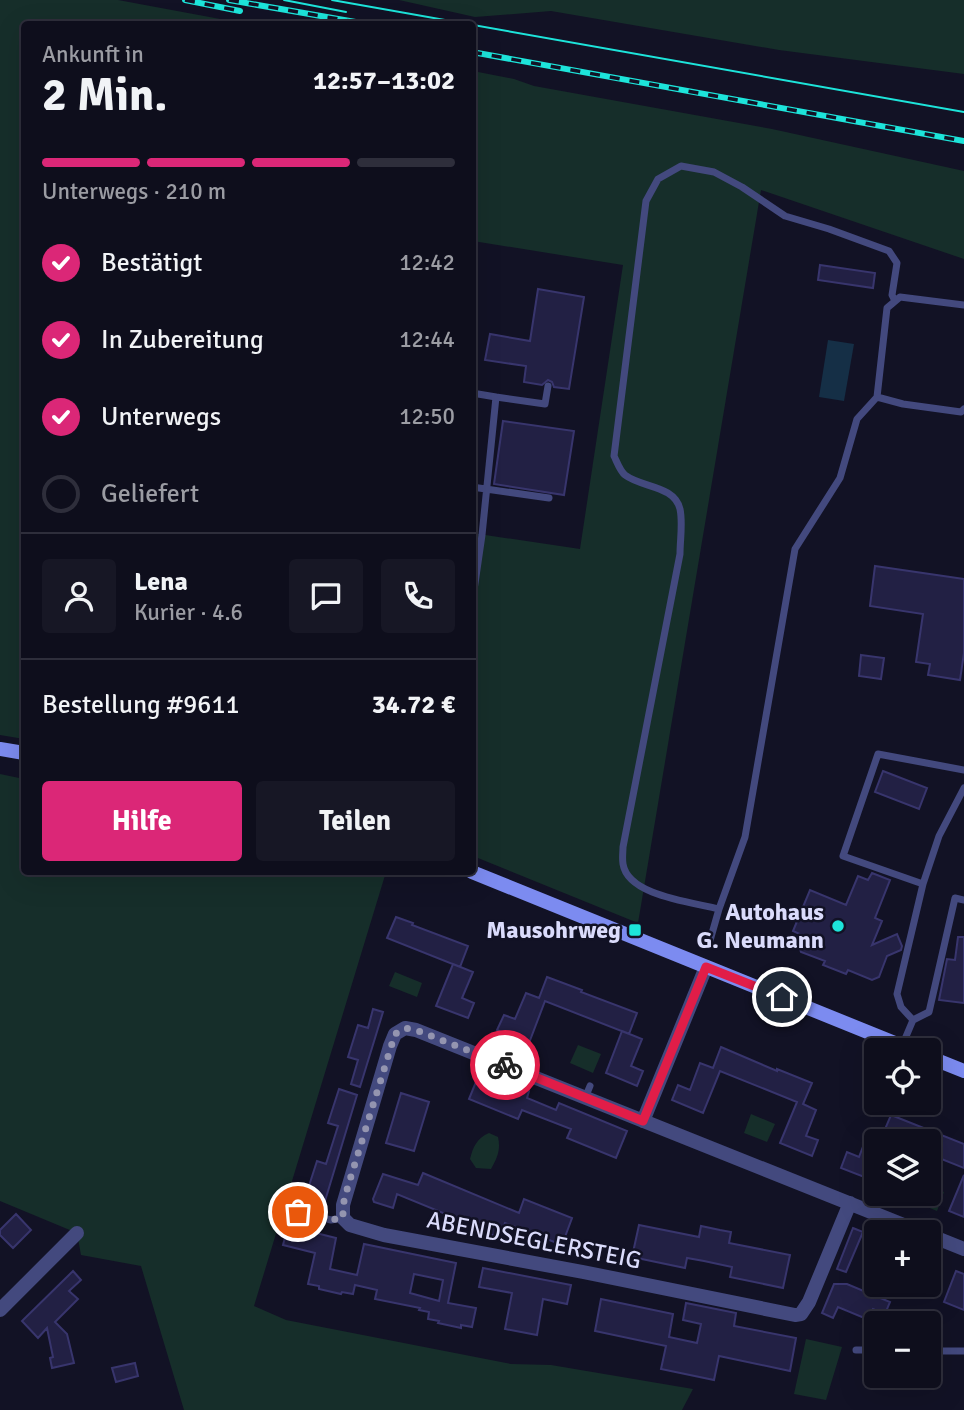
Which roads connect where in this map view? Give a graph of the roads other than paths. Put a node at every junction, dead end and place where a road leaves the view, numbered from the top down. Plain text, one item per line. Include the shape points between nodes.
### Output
1 (895, 301) junction
2 (964, 305) edge
3 (548, 386) dead end
4 (476, 394) edge
5 (496, 397) junction
6 (877, 397) junction
7 (964, 409) edge
8 (476, 488) edge
9 (487, 489) junction
10 (549, 498) dead end
11 (476, 573) edge
12 (0, 749) edge
13 (21, 752) edge
14 (964, 770) edge
15 (964, 788) edge
16 (476, 874) edge
17 (923, 884) junction
18 (964, 900) edge
19 (719, 909) junction
20 (709, 944) dead end
21 (706, 967) junction
22 (914, 1020) junction
23 (882, 1038) edge
24 (910, 1038) edge
25 (941, 1062) edge
26 (964, 1072) edge
27 (643, 1121) junction
28 (849, 1203) junction
29 (284, 1208) dead end
30 (343, 1218) junction
31 (905, 1220) edge
32 (77, 1233) dead end
33 (941, 1238) edge
34 (964, 1249) edge
35 (0, 1310) edge
36 (856, 1350) dead end
37 (864, 1350) edge
38 (941, 1351) edge
39 (964, 1351) edge

1 - 2 lane via 900,297
1 - 6 lane via 887,307
1 - 19 lane via 897,263 889,251 785,216 715,172 681,166 658,179 646,201 614,456 623,474 677,499 680,554 622,865 635,884
3 - 5 lane via 545,404
4 - 5 lane
5 - 9 lane
6 - 7 lane
6 - 19 lane via 857,419 840,478 795,550 745,837
8 - 9 lane
9 - 10 lane
9 - 11 lane
12 - 13 main road
14 - 17 lane via 878,754 843,856
15 - 17 lane via 939,836
16 - 21 main road
17 - 22 lane via 897,994 901,1007
18 - 22 lane via 955,898 929,1012
19 - 20 lane
21 - 23 main road
21 - 27 street
22 - 24 lane
25 - 26 main road
27 - 28 street
27 - 30 street via 588,1092 414,1026 395,1034 390,1046 345,1195
28 - 30 street, ABENDSEGLERSTEIG via 809,1302 795,1315 384,1235 350,1226
28 - 31 street via 873,1205
29 - 30 lane via 331,1220
32 - 35 street
33 - 34 street
36 - 37 lane
38 - 39 lane

